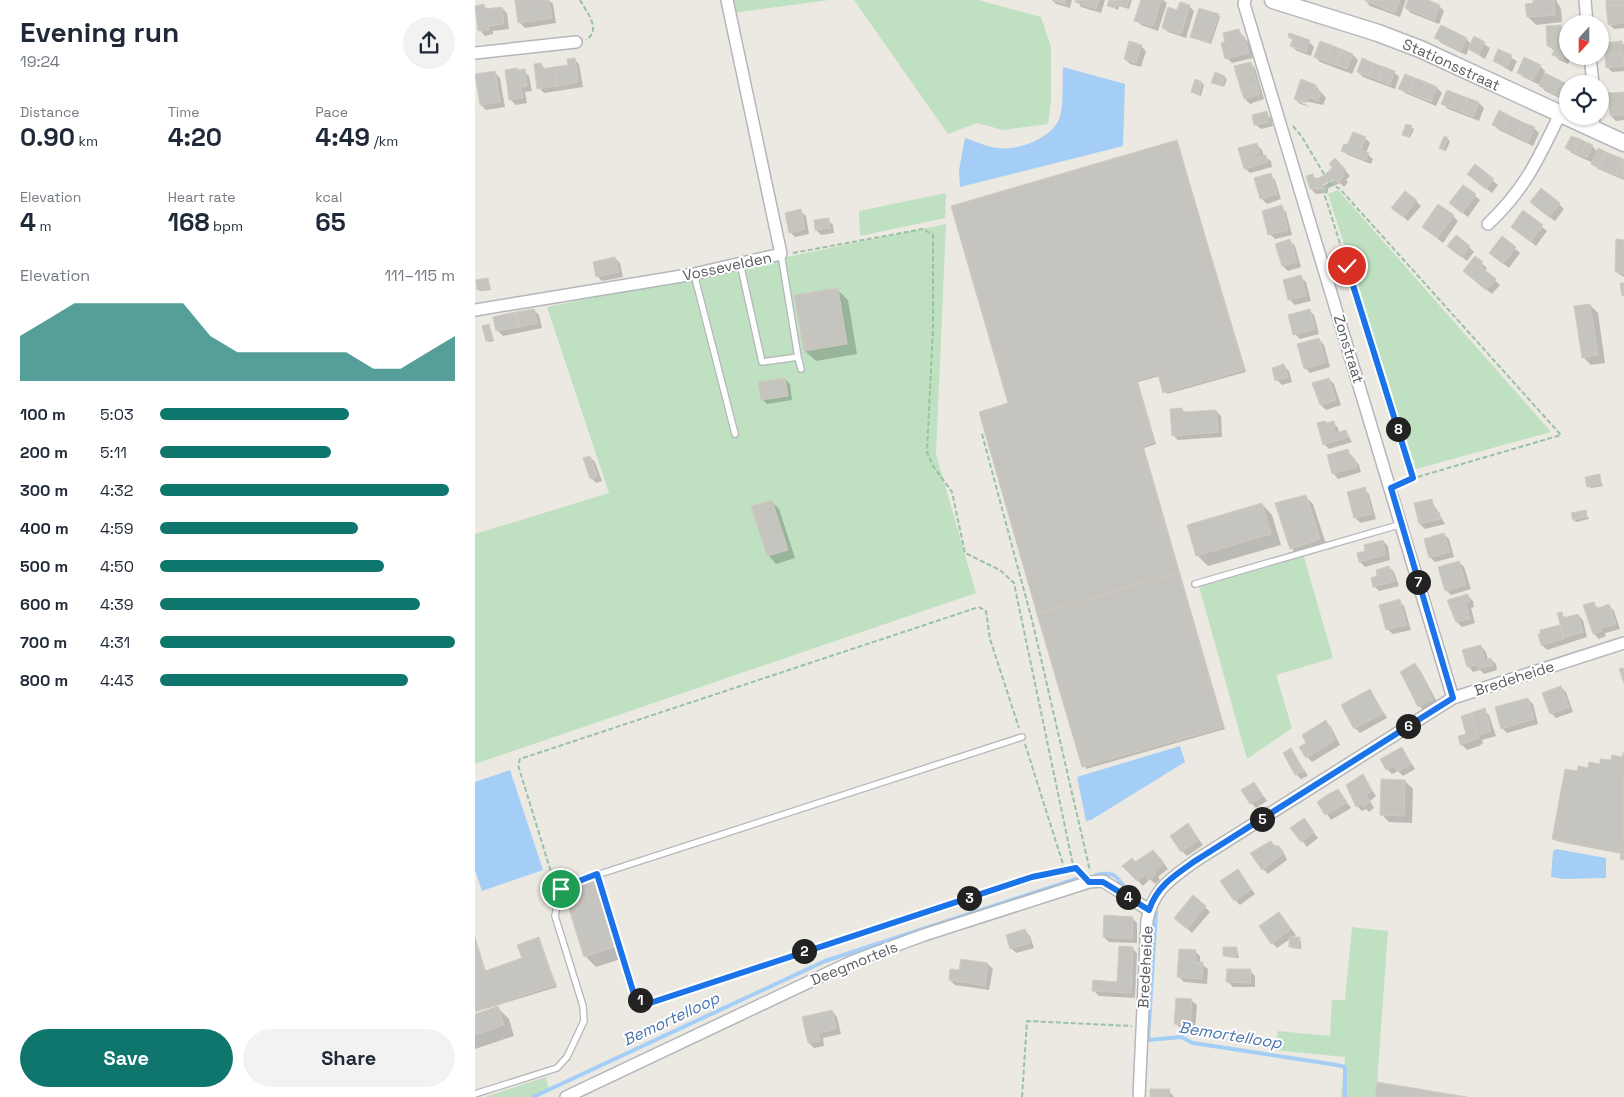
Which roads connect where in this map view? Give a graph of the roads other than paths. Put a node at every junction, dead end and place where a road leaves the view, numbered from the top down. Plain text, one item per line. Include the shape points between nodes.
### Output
1 (727, 0) edge
2 (1245, 0) edge
3 (1273, 0) edge
4 (1585, 0) edge
5 (1586, 15) edge
6 (576, 42) road end
7 (475, 53) edge
8 (1559, 114) edge
9 (1559, 116) edge
10 (1597, 125) edge
11 (1624, 143) edge
12 (1488, 224) dead end
13 (781, 254) junction
14 (740, 263) junction
15 (694, 274) junction
16 (475, 310) edge
17 (798, 357) junction
18 (801, 369) dead end
19 (735, 434) dead end
20 (1401, 524) junction
21 (1195, 584) dead end
22 (1624, 643) edge
23 (1453, 698) junction
24 (1022, 737) road end
25 (1149, 910) junction
26 (475, 1094) edge
27 (567, 1097) edge
28 (1139, 1097) edge

1 - 13 street, Vossevelden
2 - 20 street, Zonstraat
3 - 8 street, Stationsstraat via 1420,49
4 - 5 street
6 - 7 street
9 - 12 street via 1528,179
10 - 11 street, Stationsstraat
13 - 14 street, Vossevelden
13 - 17 lane
14 - 15 street, Vossevelden
14 - 17 lane via 762,362
15 - 16 street, Vossevelden
15 - 19 lane
17 - 18 lane
20 - 21 lane
20 - 23 street, Zonstraat
22 - 23 street, Bredeheide
23 - 25 street, Bredeheide via 1195,861 1164,884
24 - 26 lane via 566,886 559,895 555,916 583,1006 584,1020 567,1058 557,1068
25 - 27 street, Deegmortels via 1103,882 1092,882 924,935 851,962
25 - 28 street, Bredeheide

